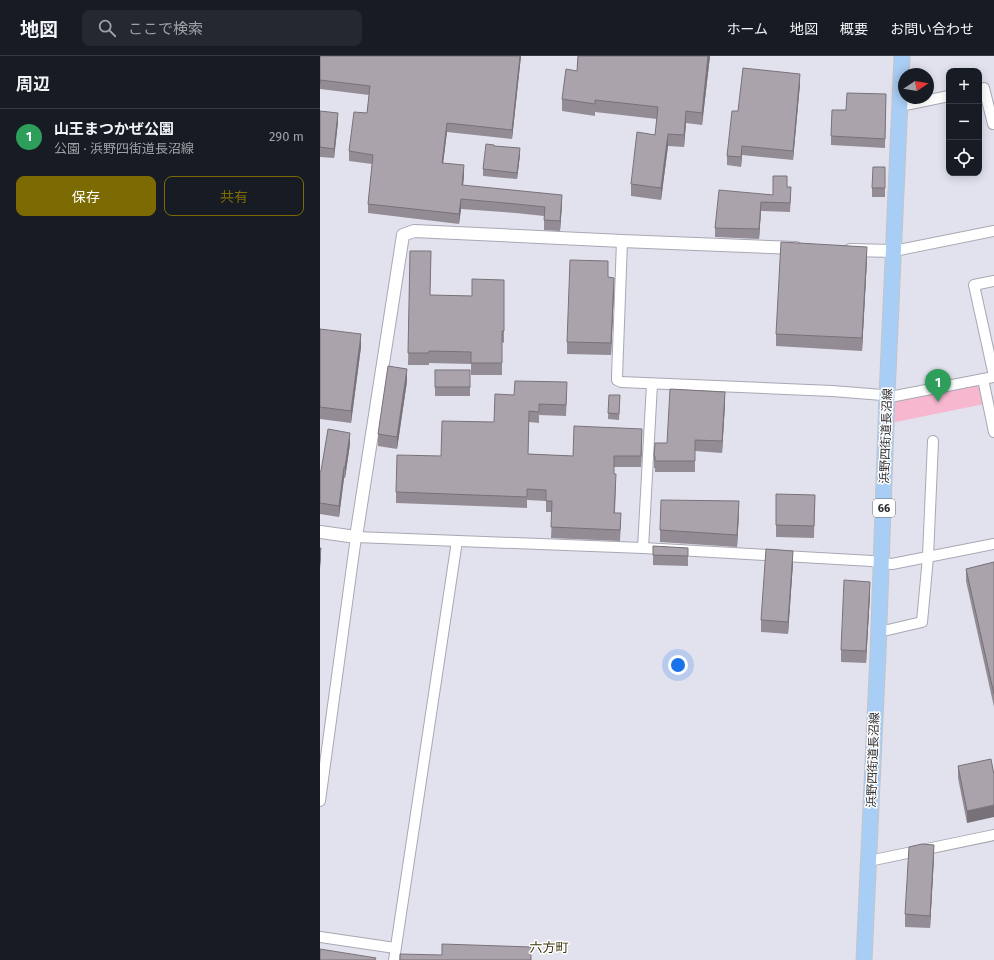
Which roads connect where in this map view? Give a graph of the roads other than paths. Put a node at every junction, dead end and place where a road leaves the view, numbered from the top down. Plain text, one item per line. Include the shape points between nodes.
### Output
1 (902, 56) edge
2 (986, 88) edge
3 (946, 97) edge
4 (900, 106) junction
5 (993, 124) edge
6 (994, 231) edge
7 (622, 241) junction
8 (808, 248) edge
9 (840, 249) edge
10 (894, 251) junction
11 (994, 281) edge
12 (994, 376) edge
13 (983, 379) junction
14 (652, 384) junction
15 (887, 396) junction
16 (994, 432) edge
17 (933, 441) dead end
18 (320, 532) edge
19 (356, 537) junction
20 (457, 541) junction
21 (994, 544) edge
22 (643, 548) junction
23 (928, 557) junction
24 (882, 564) junction
25 (879, 632) junction
26 (320, 801) edge
27 (994, 835) edge
28 (869, 861) junction
29 (320, 937) edge
30 (396, 948) junction
31 (394, 960) edge
32 (864, 960) edge

1 - 4 main road, 浜野四街道長沼線 / 66
2 - 5 street
3 - 4 street
4 - 10 main road, 浜野四街道長沼線 / 66
6 - 10 street
7 - 8 street
7 - 14 street via 616,377 621,382
7 - 19 street via 414,231 403,235
9 - 10 street
10 - 15 main road, 浜野四街道長沼線 / 66
11 - 12 street via 974,285
12 - 13 street
13 - 15 street
13 - 16 street
14 - 15 street via 832,391
14 - 22 street
15 - 24 main road, 浜野四街道長沼線 / 66
17 - 23 street
18 - 19 street
19 - 20 street
19 - 26 street
20 - 22 street
20 - 30 street
21 - 23 street
22 - 24 street via 872,561
23 - 24 street
23 - 25 street via 922,622
24 - 25 main road, 浜野四街道長沼線 / 66
25 - 28 main road, 浜野四街道長沼線 / 66
27 - 28 street
28 - 32 main road, 浜野四街道長沼線 / 66
29 - 30 street
30 - 31 street

